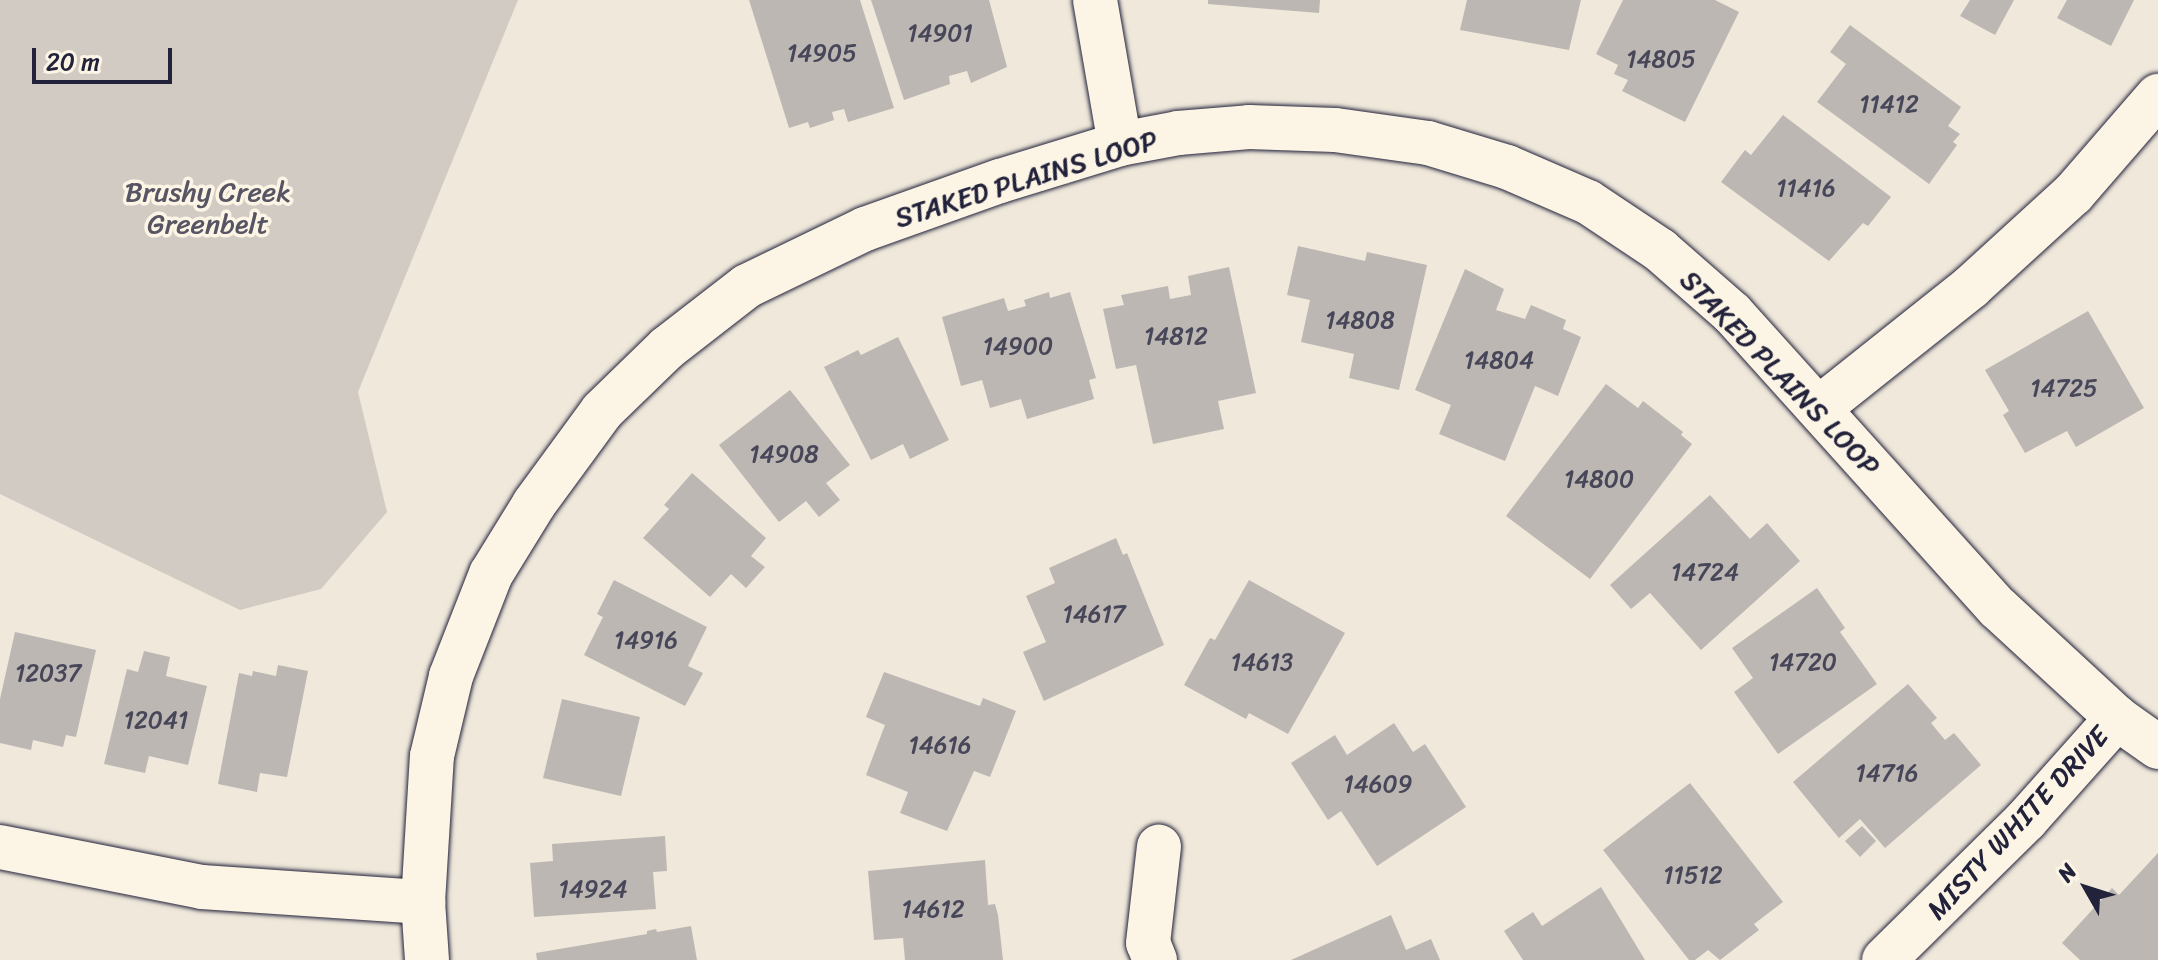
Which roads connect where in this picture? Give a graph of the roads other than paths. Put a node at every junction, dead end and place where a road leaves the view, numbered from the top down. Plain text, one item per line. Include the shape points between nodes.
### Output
1 (1095, 0) edge
2 (2158, 96) edge
3 (1120, 144) junction
4 (1819, 408) junction
5 (2117, 718) junction
6 (2158, 747) edge
7 (0, 847) edge
8 (1159, 847) dead end
9 (423, 902) junction
10 (427, 960) edge
11 (1155, 960) edge
12 (1884, 960) edge

1 - 3 street
2 - 4 street via 2061,204 1971,287
3 - 4 street, STAKED PLAINS LOOP via 1249,127 1335,130 1428,143 1507,167 1588,202 1660,250 1732,313
3 - 9 street, STAKED PLAINS LOOP via 865,229 747,286 667,348 602,411 491,574 451,676 432,756
4 - 5 street, STAKED PLAINS LOOP via 1998,608
5 - 6 street, STAKED PLAINS LOOP
5 - 12 street, MISTY WHITE DRIVE via 2026,820
7 - 9 street via 202,887
8 - 11 street via 1148,943
9 - 10 street, STAKED PLAINS LOOP

